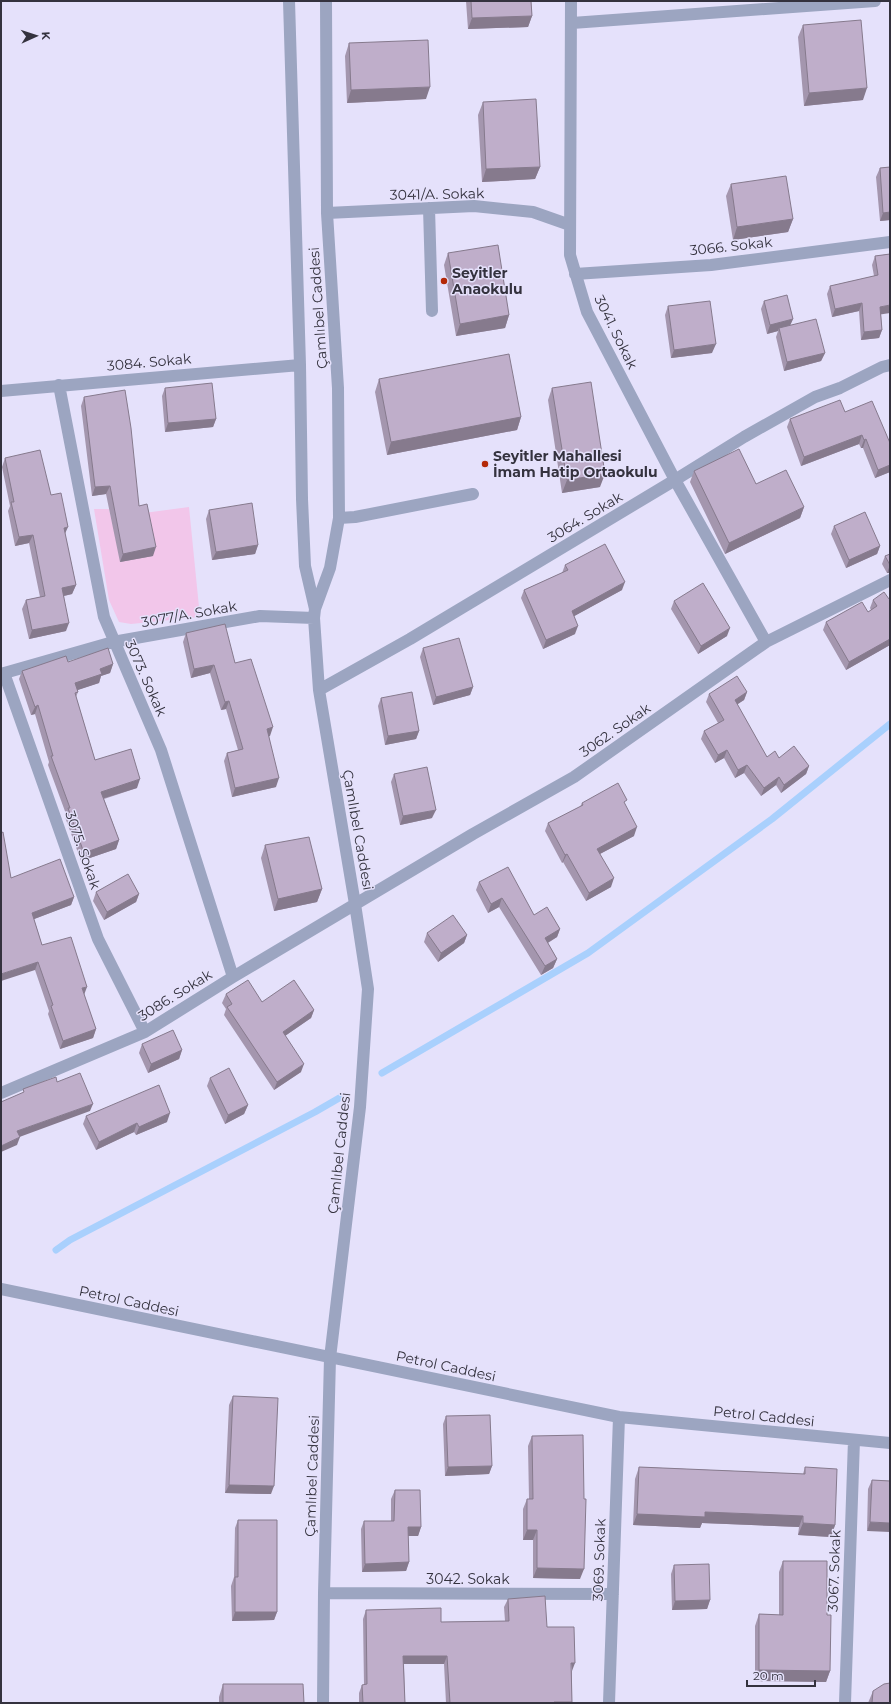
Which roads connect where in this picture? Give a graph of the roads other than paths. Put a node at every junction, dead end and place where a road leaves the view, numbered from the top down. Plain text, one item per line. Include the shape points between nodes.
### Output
1 (289, 1) edge
2 (326, 1) edge
3 (571, 1) edge
4 (875, 1) edge
5 (572, 23) junction
6 (429, 208) junction
7 (327, 213) junction
8 (570, 225) junction
9 (890, 242) edge
10 (575, 274) junction
11 (432, 311) dead end
12 (300, 365) junction
13 (890, 365) edge
14 (59, 385) junction
15 (1, 391) edge
16 (675, 480) junction
17 (473, 494) dead end
18 (339, 518) junction
19 (890, 580) edge
20 (314, 613) junction
21 (114, 642) junction
22 (766, 642) junction
23 (3, 674) edge
24 (319, 690) junction
25 (355, 904) junction
26 (233, 977) junction
27 (144, 1032) junction
28 (1, 1093) edge
29 (1, 1289) edge
30 (330, 1358) junction
31 (618, 1417) junction
32 (854, 1440) junction
33 (890, 1443) edge
34 (324, 1593) junction
35 (613, 1594) junction
36 (323, 1703) edge
37 (608, 1703) edge
38 (845, 1703) edge

1 - 12 street, Çamlıbel Caddesi
2 - 7 street, Çamlıbel Caddesi
3 - 5 street, 3041. Sokak
4 - 5 street
5 - 8 street, 3041. Sokak
6 - 7 street, 3041/A. Sokak
6 - 8 street, 3041/A. Sokak via 474,206 533,212
6 - 11 street
7 - 18 street, Çamlıbel Caddesi via 338,388
8 - 10 street, 3041. Sokak via 570,255
9 - 10 street, 3066. Sokak via 711,265
10 - 16 street, 3041. Sokak via 587,312
12 - 14 street, 3084. Sokak
12 - 20 street, Çamlıbel Caddesi via 305,566
13 - 16 street, 3064. Sokak via 815,397
14 - 15 street, 3084. Sokak
14 - 21 street, 3073. Sokak via 104,617
16 - 22 street, 3041. Sokak
16 - 24 street, 3064. Sokak via 410,639
17 - 18 street
18 - 20 street, Çamlıbel Caddesi via 330,568
19 - 22 street, 3062. Sokak
20 - 21 street, 3077/A. Sokak via 260,616
20 - 24 street, Çamlıbel Caddesi
21 - 23 street, 3077/A. Sokak
21 - 26 street, 3073. Sokak via 161,750
22 - 25 street, 3062. Sokak via 574,777
23 - 27 street, 3075. Sokak via 98,939
24 - 25 street, Çamlıbel Caddesi
25 - 26 street, 3086. Sokak
25 - 30 street, Çamlıbel Caddesi via 368,989 360,1107
26 - 27 street, 3086. Sokak
27 - 28 street, 3086. Sokak
29 - 30 street, Petrol Caddesi
30 - 31 street, Petrol Caddesi
30 - 34 street, Çamlıbel Caddesi
31 - 32 street, Petrol Caddesi
31 - 35 street, 3069. Sokak
32 - 33 street, Petrol Caddesi
32 - 38 street, 3067. Sokak
34 - 35 street, 3042. Sokak
34 - 36 street, Çamlıbel Caddesi
35 - 37 street, 3069. Sokak

